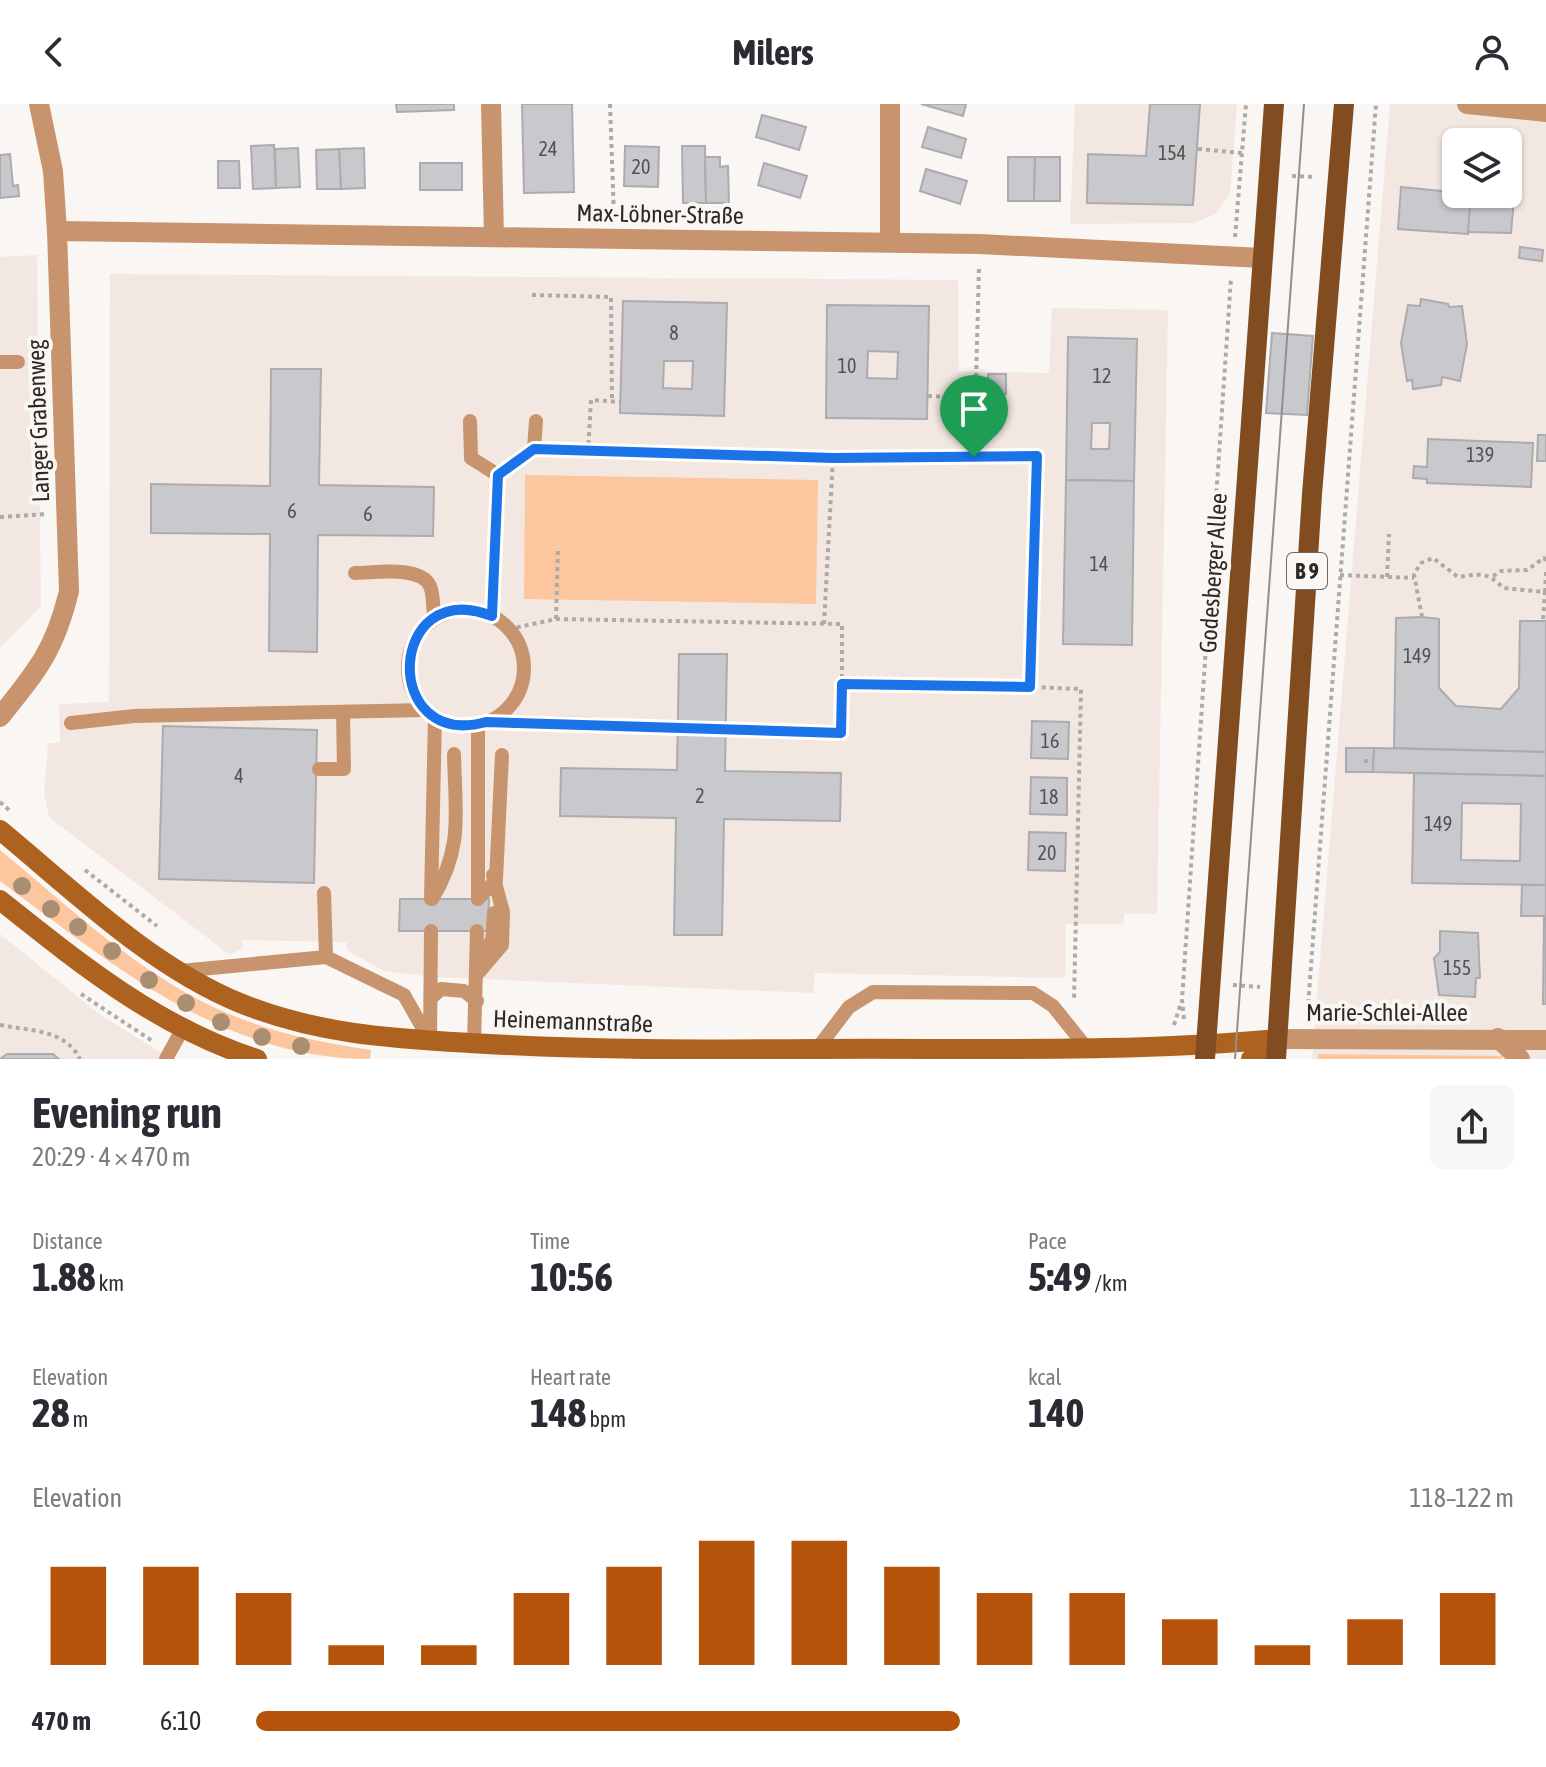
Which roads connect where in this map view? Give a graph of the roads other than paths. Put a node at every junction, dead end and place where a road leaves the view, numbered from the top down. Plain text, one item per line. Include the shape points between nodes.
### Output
1 (39, 104) edge
2 (491, 104) edge
3 (890, 104) edge
4 (1344, 104) edge
5 (1467, 104) edge
6 (1276, 105) edge
7 (1546, 112) edge
8 (57, 231) junction
9 (494, 237) junction
10 (890, 242) junction
11 (1262, 258) junction
12 (0, 362) edge
13 (18, 362) dead end
14 (470, 421) dead end
15 (536, 421) dead end
16 (498, 475) junction
17 (355, 573) dead end
18 (492, 616) junction
19 (434, 619) junction
20 (343, 713) junction
21 (430, 714) junction
22 (0, 717) edge
23 (71, 723) dead end
24 (482, 723) junction
25 (590, 724) road end
26 (454, 754) dead end
27 (502, 755) dead end
28 (319, 769) dead end
29 (0, 830) edge
30 (477, 850) junction
31 (496, 880) junction
32 (324, 893) dead end
33 (0, 900) edge
34 (431, 931) dead end
35 (477, 931) dead end
36 (479, 955) junction
37 (326, 957) junction
38 (180, 971) junction
39 (479, 972) junction
40 (431, 998) junction
41 (477, 1001) junction
42 (182, 1030) junction
43 (1498, 1038) junction
44 (1080, 1040) junction
45 (1546, 1040) edge
46 (817, 1049) junction
47 (1277, 1049) edge
48 (429, 1050) edge
49 (476, 1051) edge
50 (1206, 1053) edge
51 (865, 1054) edge
52 (166, 1059) edge
53 (257, 1059) edge
54 (1251, 1059) edge
55 (1520, 1059) edge

1 - 8 street, Langer Grabenweg via 53,171
2 - 9 street
3 - 10 street
4 - 47 main road, B 9 via 1312,494
5 - 7 street
6 - 11 main road, Godesberger Allee
8 - 9 street, Max-Löbner-Straße
8 - 22 street, Langer Grabenweg via 69,591 59,632 45,660
9 - 10 street, Max-Löbner-Straße
10 - 11 street, Max-Löbner-Straße
11 - 50 main road, Godesberger Allee
12 - 13 lane
14 - 16 lane via 471,458
15 - 16 lane via 534,449
16 - 18 lane
17 - 19 lane via 414,573 425,579 431,587
18 - 19 lane via 458,610
18 - 24 lane via 509,629 523,657 521,686 509,706
19 - 21 lane via 417,635 408,668 415,695
20 - 21 lane
20 - 23 lane via 134,716
20 - 28 lane via 344,769
21 - 24 lane via 453,724
21 - 26 lane via 431,899 449,871 455,846
24 - 25 lane
24 - 30 lane
27 - 31 lane
29 - 38 main road, Heinemannstraße
30 - 31 lane
30 - 31 lane via 478,899
31 - 36 lane via 492,941
31 - 39 lane via 503,912 502,945
32 - 37 lane
33 - 42 main road
34 - 40 lane
35 - 36 lane
36 - 39 lane
37 - 38 lane
37 - 48 lane via 404,995
38 - 48 main road, Heinemannstraße via 239,1003 328,1032
39 - 41 lane
40 - 41 lane via 441,989 464,991
40 - 48 lane
41 - 49 lane
42 - 52 lane
42 - 53 main road
43 - 45 street, Marie-Schlei-Allee
43 - 47 street, Marie-Schlei-Allee via 1305,1038
43 - 55 street, Marie-Schlei-Allee
44 - 46 lane via 1053,1006 1033,993 873,992 849,1007
44 - 50 main road, Heinemannstraße
44 - 51 main road, Heinemannstraße
46 - 49 main road, Heinemannstraße
46 - 51 main road, Heinemannstraße
47 - 50 main road
47 - 54 main road
48 - 49 main road, Heinemannstraße

